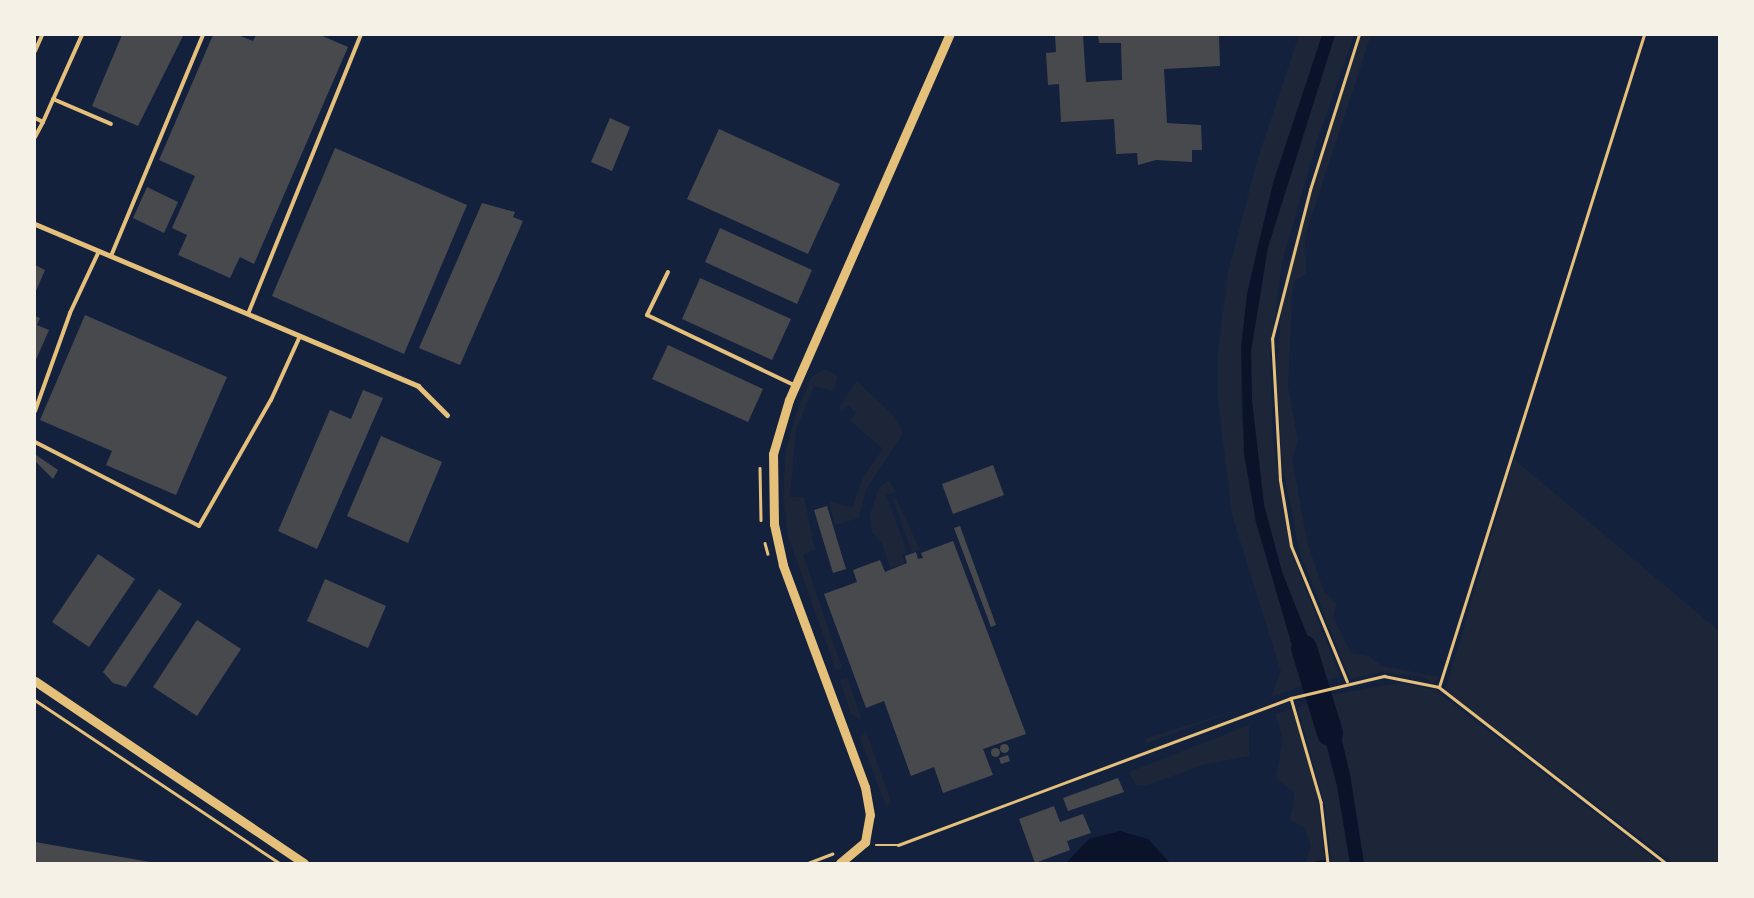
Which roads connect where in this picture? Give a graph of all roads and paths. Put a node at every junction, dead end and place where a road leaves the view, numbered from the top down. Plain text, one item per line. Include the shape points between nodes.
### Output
1 (42, 35) edge
2 (82, 35) edge
3 (203, 35) edge
4 (361, 35) edge
5 (949, 35) edge
6 (1359, 35) edge
7 (1644, 35) edge
8 (35, 51) edge
9 (53, 99) junction
10 (35, 118) edge
11 (43, 122) junction
12 (111, 124) dead end
13 (35, 137) edge
14 (35, 224) edge
15 (99, 251) junction
16 (111, 256) junction
17 (668, 272) dead end
18 (248, 314) junction
19 (300, 336) junction
20 (796, 386) junction
21 (35, 410) edge
22 (447, 415) dead end
23 (35, 442) edge
24 (762, 458) dead end
25 (762, 526) dead end
26 (763, 534) dead end
27 (770, 559) dead end
28 (35, 682) edge
29 (1345, 682) junction
30 (1439, 687) junction
31 (1291, 698) junction
32 (35, 700) edge
33 (865, 842) junction
34 (837, 852) dead end
35 (279, 863) edge
36 (304, 863) edge
37 (808, 863) edge
38 (840, 863) edge
39 (1328, 863) edge
40 (1666, 863) edge

1 - 8 lane
2 - 9 lane
3 - 16 lane
4 - 18 lane
5 - 20 street
6 - 29 path via 1310,190 1272,339 1280,480 1291,546
7 - 30 path
9 - 11 lane
9 - 12 lane
10 - 11 lane
11 - 13 lane
14 - 15 street
15 - 16 street
15 - 21 lane via 70,313
16 - 18 street
17 - 20 lane via 646,315
18 - 19 street
19 - 22 street via 418,386
19 - 23 lane via 271,400 199,526
20 - 33 street via 773,454 774,524 783,565 865,787 870,815
24 - 25 path via 758,500
26 - 27 path
28 - 36 street
29 - 30 path via 1402,677
29 - 31 path
30 - 40 path
31 - 33 path via 898,845 884,848
31 - 39 path via 1321,802
32 - 35 path
33 - 38 street
34 - 37 path

